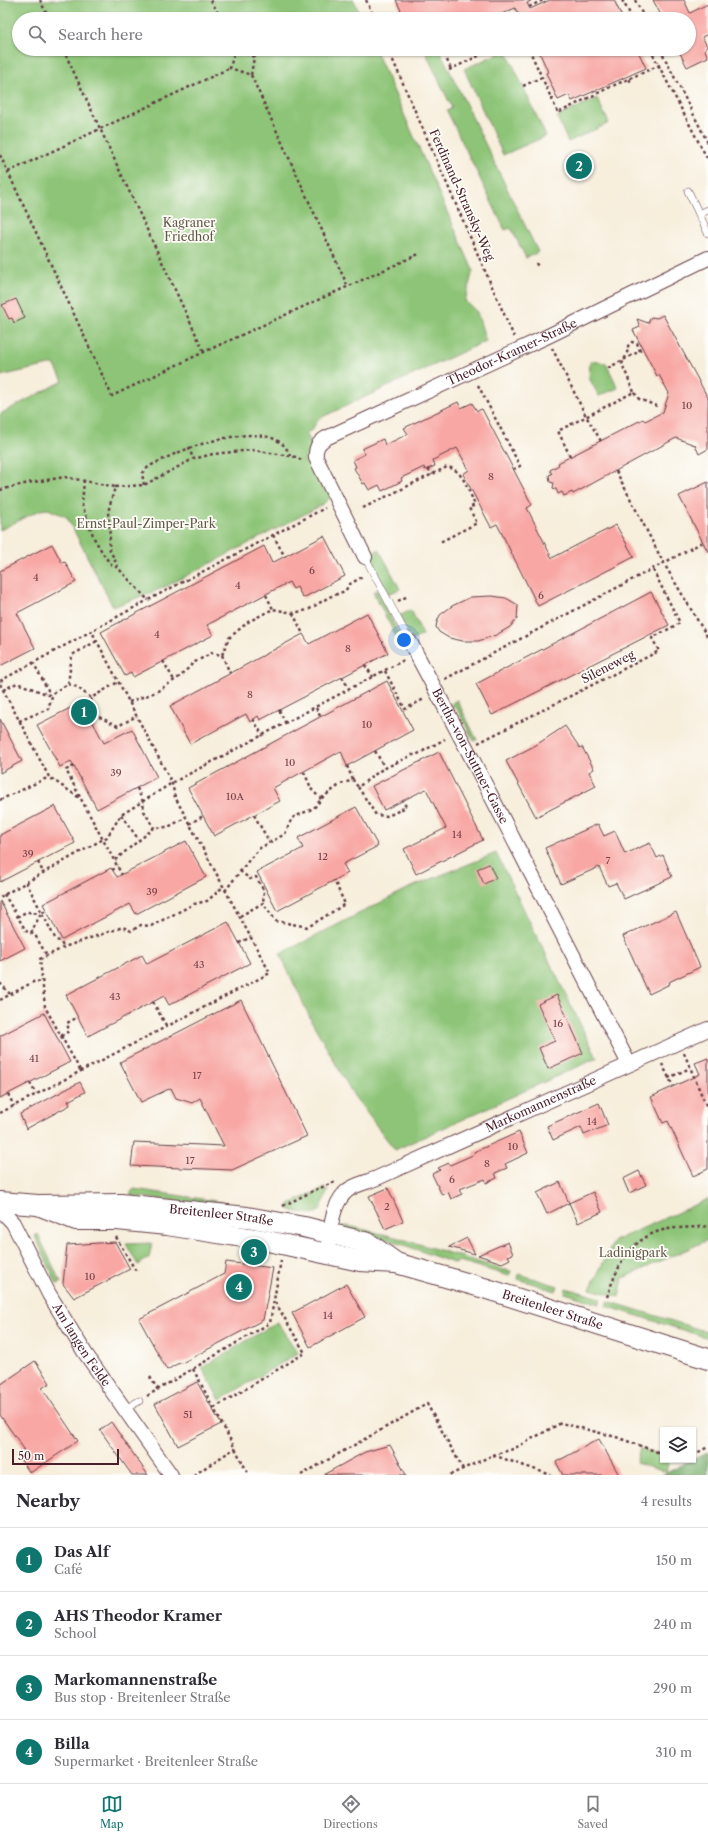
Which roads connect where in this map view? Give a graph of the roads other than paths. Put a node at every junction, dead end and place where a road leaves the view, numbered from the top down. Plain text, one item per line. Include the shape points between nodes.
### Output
1 (688, 191) dead end
2 (708, 210) edge
3 (699, 214) junction
4 (708, 233) edge
5 (708, 258) edge
6 (316, 448) joint
7 (365, 557) joint
8 (413, 648) joint
9 (708, 1029) edge
10 (630, 1064) junction
11 (0, 1202) edge
12 (38, 1205) junction
13 (0, 1209) edge
14 (330, 1233) junction
15 (329, 1253) junction
16 (396, 1262) junction
17 (708, 1359) edge
18 (139, 1401) road end
19 (125, 1409) junction
20 (171, 1475) edge

1 - 3 lane
2 - 3 lane
3 - 4 lane
5 - 6 street, Theodor-Kramer-Straße via 546,337 326,438
6 - 7 street, Bertha-von-Suttner-Gasse via 316,458
7 - 8 lane, Bertha-von-Suttner-Gasse
8 - 10 street, Bertha-von-Suttner-Gasse
9 - 10 street, Markomannenstraße
10 - 14 street, Markomannenstraße via 353,1187 339,1201
11 - 12 main road, Breitenleer Straße
12 - 14 main road, Breitenleer Straße via 121,1204 247,1217
12 - 15 main road, Breitenleer Straße via 76,1220 118,1220 167,1225
13 - 19 street, Am langen Felde via 13,1223 49,1294 80,1346
14 - 15 street, Markomannenstraße
14 - 16 main road, Breitenleer Straße via 368,1243
15 - 16 main road, Breitenleer Straße via 360,1261
16 - 17 main road, Breitenleer Straße
18 - 19 lane
19 - 20 street, Am langen Felde

